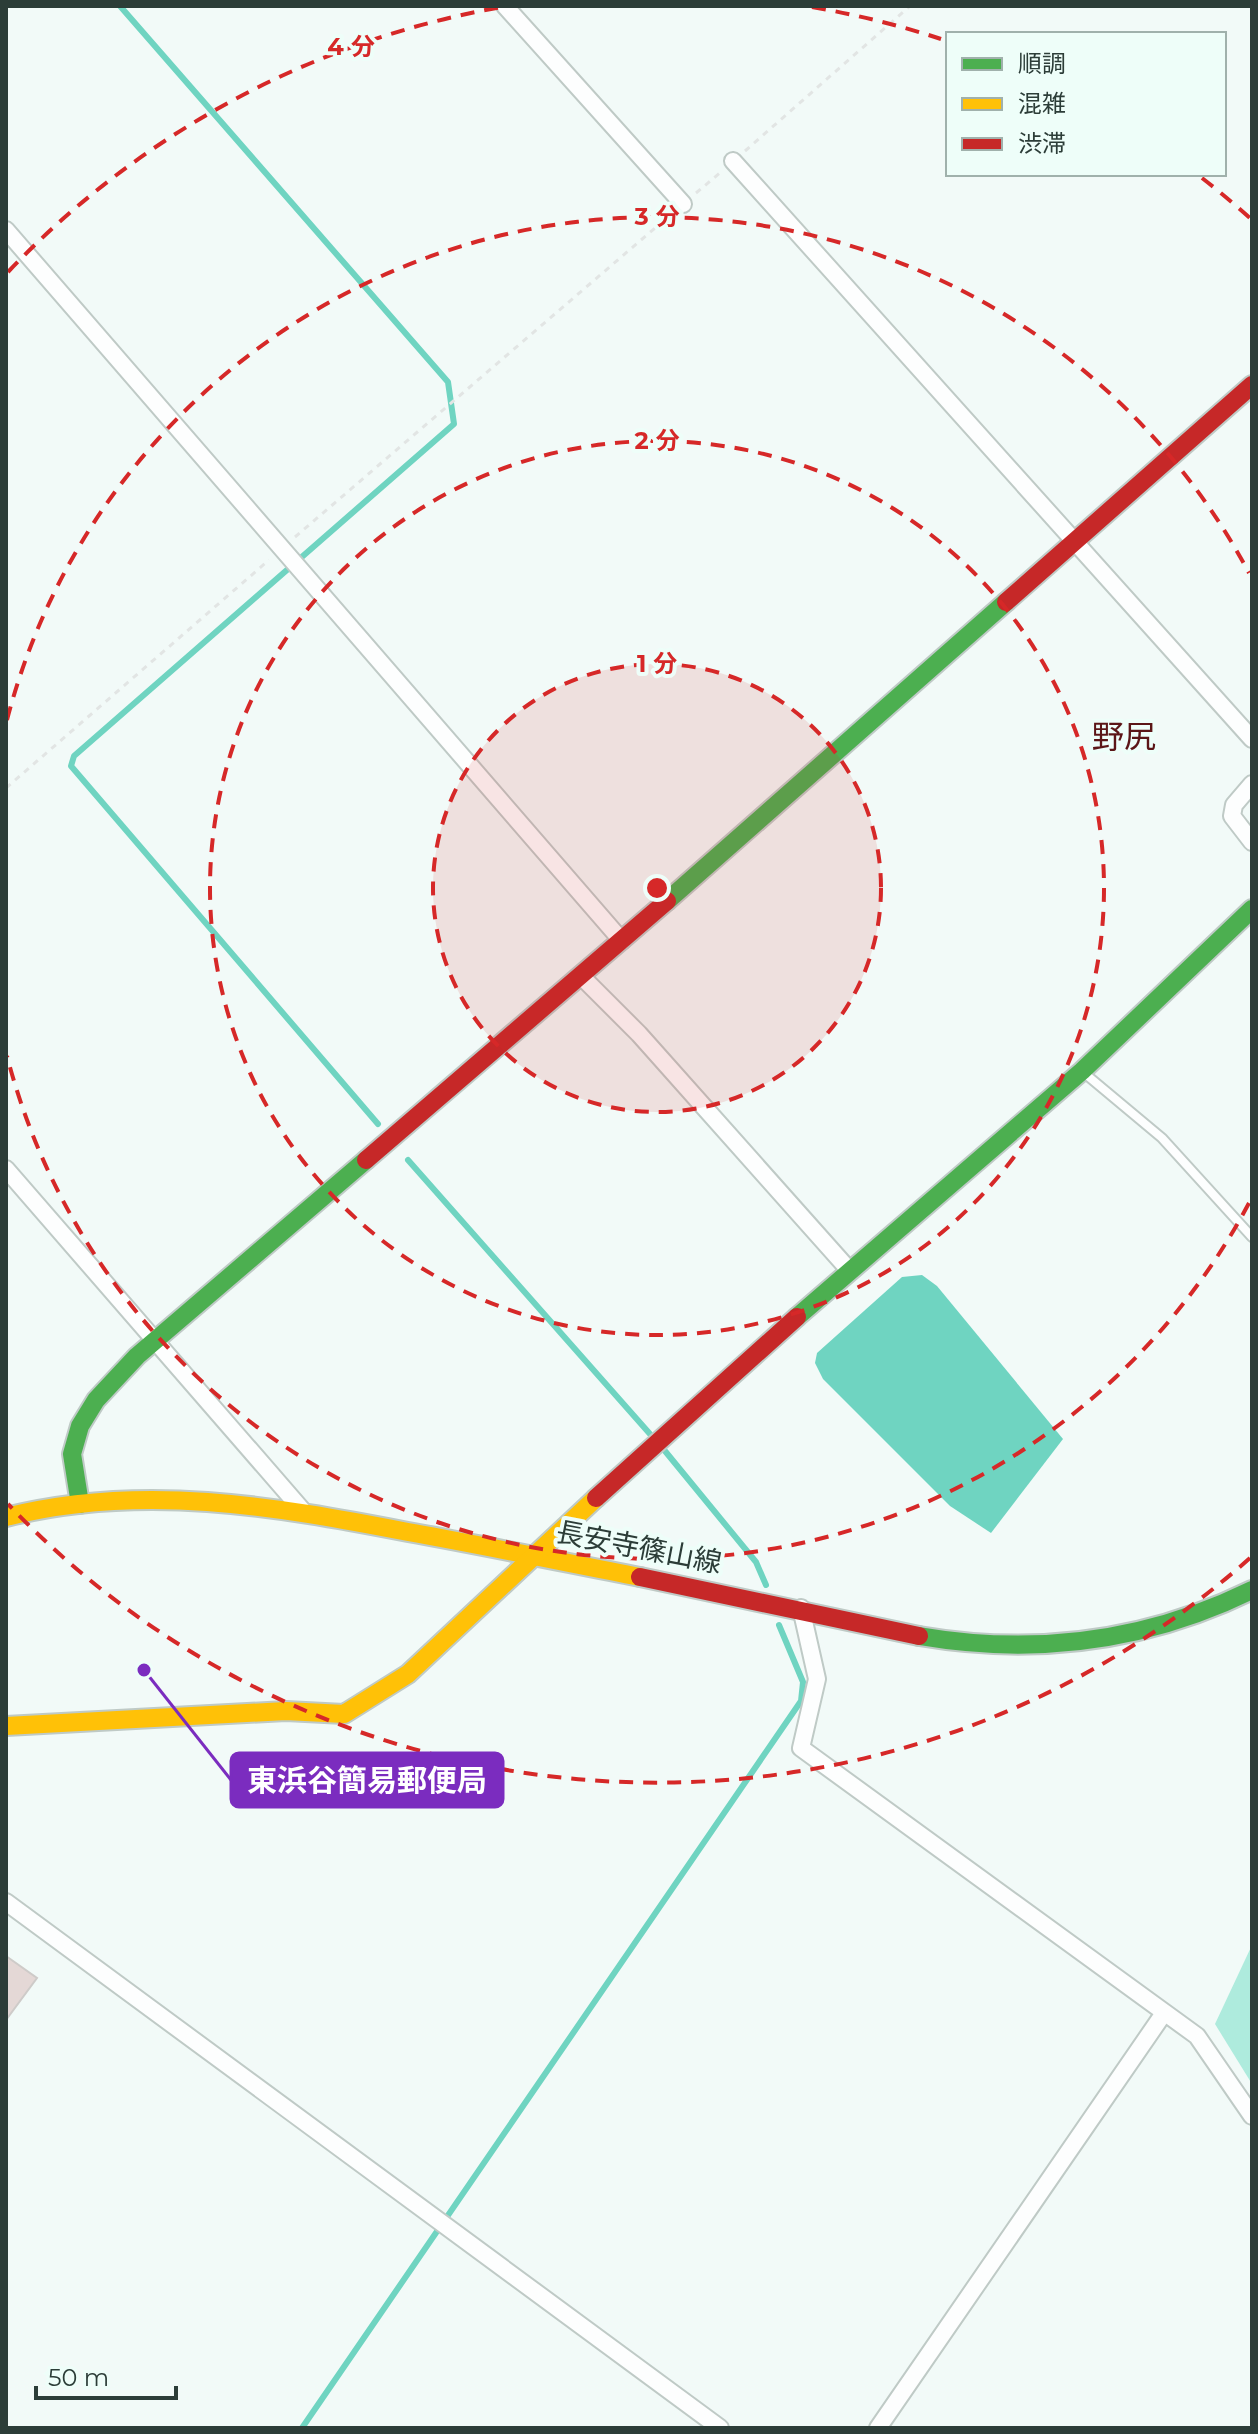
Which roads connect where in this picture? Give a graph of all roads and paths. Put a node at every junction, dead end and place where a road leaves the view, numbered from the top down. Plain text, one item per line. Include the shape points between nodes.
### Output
1 (505, 6) edge
2 (733, 161) dead end
3 (683, 204) dead end
4 (6, 230) edge
5 (1252, 385) edge
6 (460, 395) dead end
7 (1075, 542) junction
8 (281, 549) junction
9 (1252, 739) edge
10 (1252, 784) edge
11 (6, 788) edge
12 (1252, 842) edge
13 (1252, 909) edge
14 (622, 941) junction
15 (581, 976) junction
16 (1082, 1071) junction
17 (6, 1169) edge
18 (1252, 1237) edge
19 (850, 1271) junction
20 (154, 1342) junction
21 (80, 1504) junction
22 (303, 1511) junction
23 (6, 1517) edge
24 (534, 1554) junction
25 (1252, 1590) edge
26 (801, 1608) junction
27 (6, 1726) edge
28 (6, 1902) edge
29 (1164, 2013) junction
30 (1252, 2116) edge
31 (720, 2428) edge
32 (878, 2428) edge

1 - 3 street
2 - 7 street
4 - 8 street
5 - 7 street
6 - 8 path
7 - 9 street
7 - 14 street
8 - 11 path
8 - 14 street
10 - 12 street via 1234,805 1232,816
13 - 16 street
14 - 15 street
15 - 19 street
15 - 20 street
16 - 18 lane via 1162,1138
16 - 19 street
17 - 20 street
19 - 24 street
20 - 21 street via 101,1394 77,1429 72,1455
20 - 22 street
21 - 22 street, 長安寺篠山線 via 152,1497
21 - 23 street, 長安寺篠山線
22 - 24 street, 長安寺篠山線
24 - 26 street, 長安寺篠山線
24 - 27 street via 408,1674 344,1714 286,1711
25 - 26 street, 長安寺篠山線 via 1214,1611 1111,1641 1045,1646 945,1641
26 - 29 street via 817,1679 801,1748
28 - 31 street
29 - 30 street via 1197,2036
29 - 32 street

